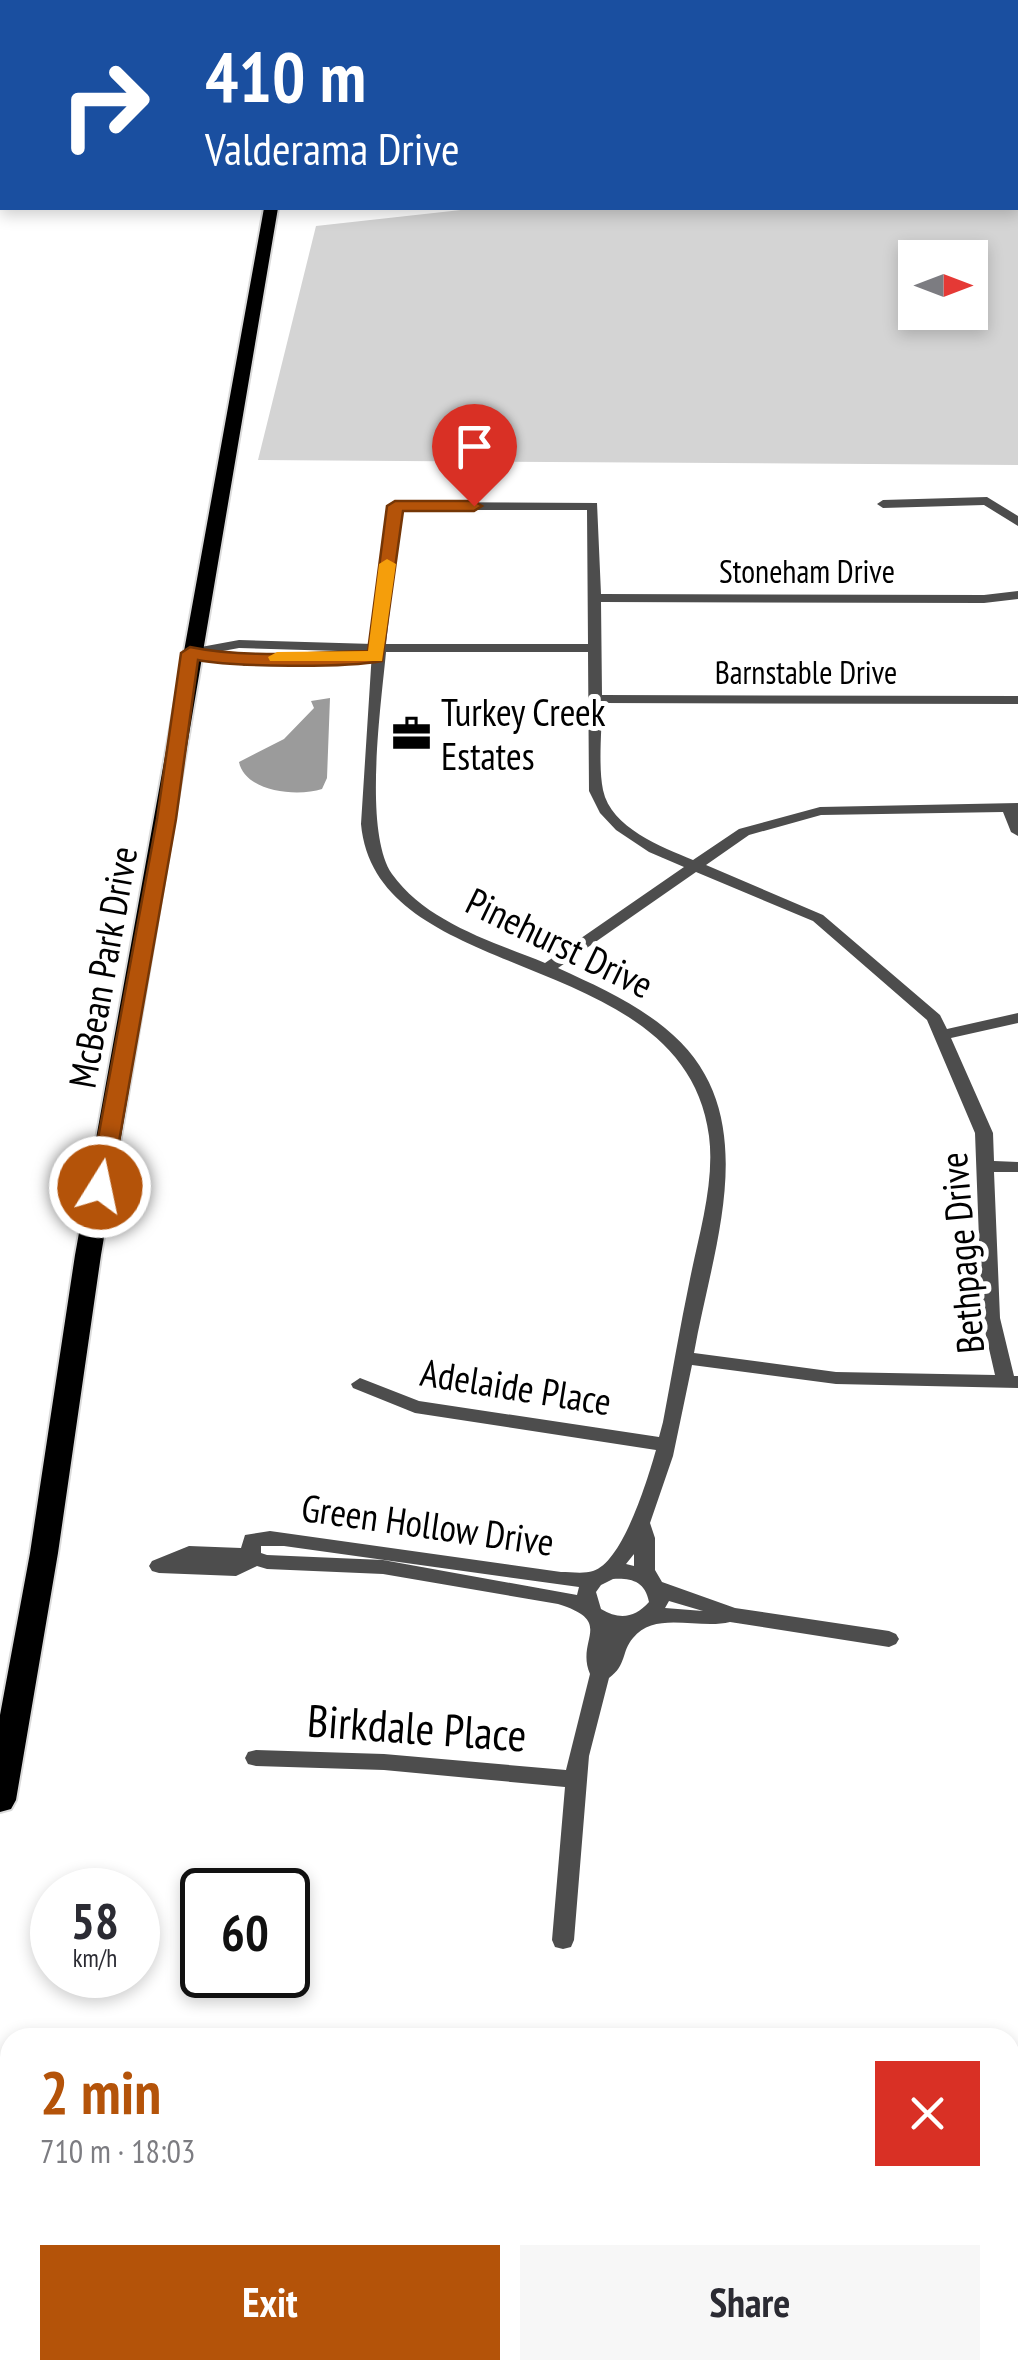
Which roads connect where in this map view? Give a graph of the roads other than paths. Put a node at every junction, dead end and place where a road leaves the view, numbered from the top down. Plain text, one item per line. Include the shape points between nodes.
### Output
1 (270, 210) edge
2 (883, 504) dead end
3 (1018, 522) edge
4 (1018, 595) edge
5 (595, 598) junction
6 (300, 652) junction
7 (595, 652) junction
8 (190, 653) junction
9 (376, 653) junction
10 (593, 700) junction
11 (1018, 700) edge
12 (1014, 808) edge
13 (1018, 832) edge
14 (694, 867) junction
15 (546, 970) junction
16 (1018, 1018) edge
17 (942, 1035) junction
18 (985, 1166) junction
19 (1018, 1167) edge
20 (684, 1358) junction
21 (1012, 1382) edge
22 (360, 1384) dead end
23 (665, 1445) junction
24 (642, 1526) junction
25 (251, 1550) junction
26 (159, 1566) dead end
27 (601, 1576) junction
28 (652, 1583) junction
29 (593, 1612) junction
30 (730, 1615) junction
31 (644, 1619) junction
32 (889, 1640) dead end
33 (600, 1674) junction
34 (256, 1758) dead end
35 (573, 1779) junction
36 (0, 1800) edge
37 (562, 1940) dead end

1 - 8 main road, McBean Park Drive
2 - 3 street via 988,501
4 - 5 street, Stoneham Drive
5 - 7 street, Bethpage Drive
5 - 9 street, Pinehurst Drive via 594,506 395,506
6 - 8 street via 239,644
6 - 8 street via 278,664
6 - 9 street
7 - 9 street
7 - 10 street, Bethpage Drive
8 - 36 main road, McBean Park Drive
9 - 15 street, Pinehurst Drive via 368,825 376,859 397,890 425,912
10 - 11 street, Barnstable Drive
10 - 14 street, Bethpage Drive via 596,792 605,810 654,849
12 - 13 street
12 - 14 street via 820,811 744,832
14 - 15 street
14 - 17 street, Bethpage Drive via 818,918 934,1018
15 - 20 street, Pinehurst Drive via 646,1021 685,1057 710,1098 717,1165
16 - 17 street
17 - 18 street, Bethpage Drive via 984,1133
18 - 19 street
18 - 21 street, Bethpage Drive via 991,1318
20 - 21 street via 836,1378
20 - 23 street, Pinehurst Drive
22 - 23 street, Adelaide Place via 416,1407
23 - 24 street, Pinehurst Drive
24 - 27 street, Pinehurst Drive
24 - 28 street, Pinehurst Drive via 642,1556
25 - 26 street via 226,1570
25 - 27 street, Green Hollow Drive via 294,1537 561,1579
25 - 29 street, Green Hollow Drive via 559,1597
27 - 28 street via 628,1571
27 - 29 street via 586,1592
28 - 30 street
28 - 31 street via 659,1602
29 - 31 street via 616,1624
29 - 33 street via 602,1637 594,1662
30 - 31 street
30 - 32 street
31 - 33 street via 621,1637 612,1665
33 - 35 street
34 - 35 street, Birkdale Place
35 - 37 street

